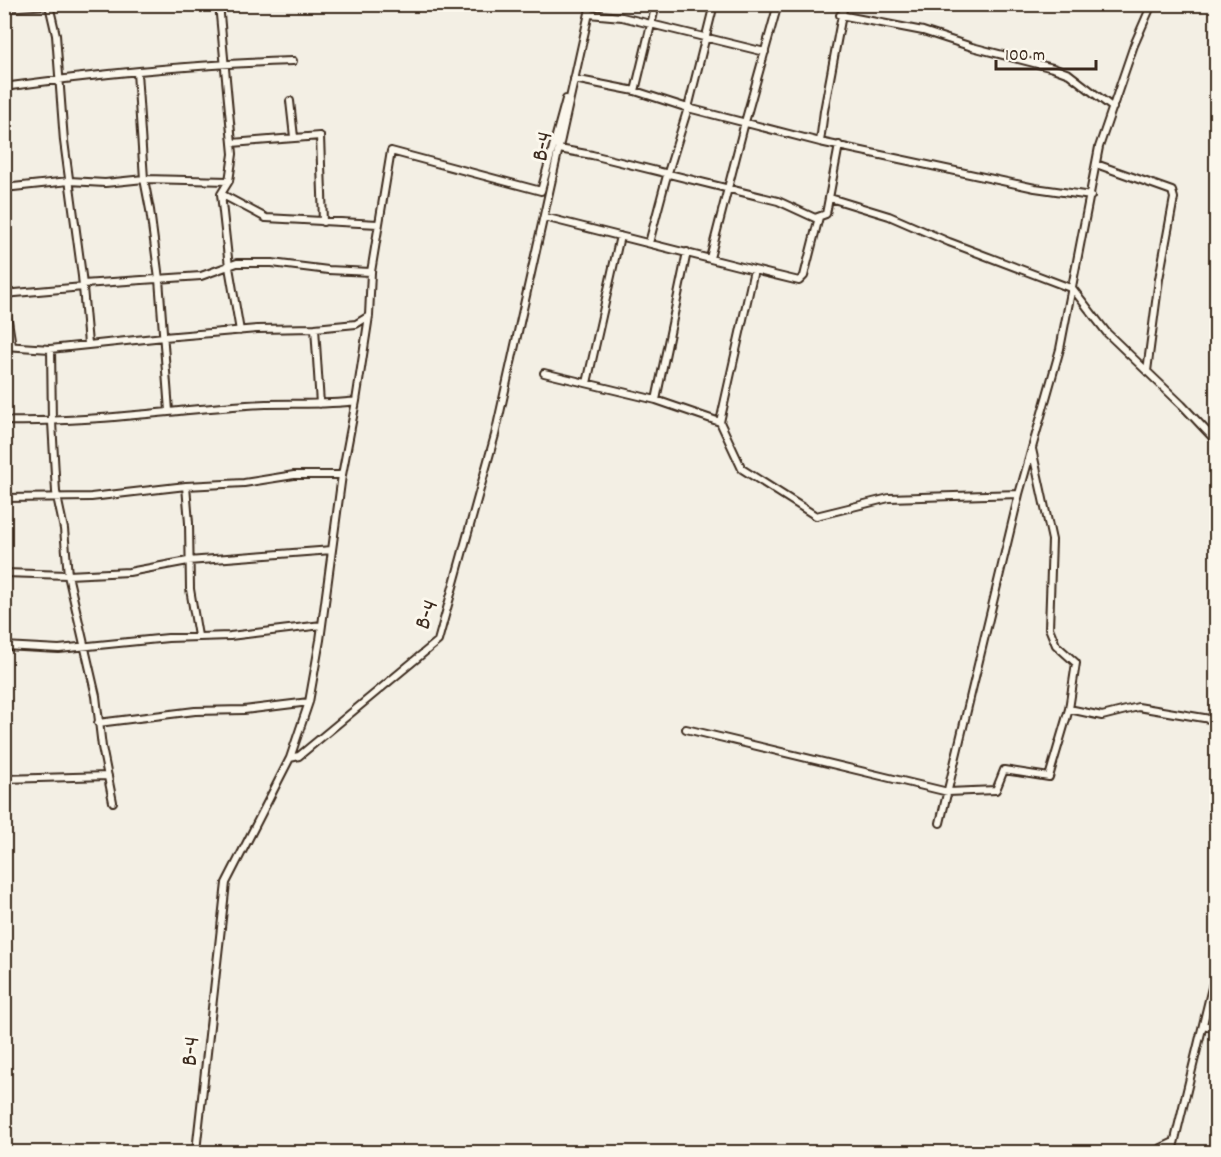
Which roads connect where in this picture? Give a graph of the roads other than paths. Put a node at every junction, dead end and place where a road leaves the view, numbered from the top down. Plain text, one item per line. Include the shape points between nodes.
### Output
1 (219, 4) edge
2 (591, 4) edge
3 (656, 4) edge
4 (714, 4) edge
5 (778, 4) edge
6 (844, 4) edge
7 (1152, 4) edge
8 (4, 8) edge
9 (840, 15) junction
10 (588, 17) junction
11 (651, 26) junction
12 (705, 39) junction
13 (765, 52) junction
14 (293, 61) dead end
15 (225, 63) junction
16 (137, 72) junction
17 (59, 79) junction
18 (574, 79) junction
19 (4, 85) edge
20 (635, 92) junction
21 (290, 101) dead end
22 (688, 108) junction
23 (1113, 108) junction
24 (745, 122) junction
25 (294, 137) junction
26 (820, 142) junction
27 (232, 143) junction
28 (839, 145) junction
29 (559, 149) junction
30 (1096, 164) junction
31 (667, 174) junction
32 (144, 179) junction
33 (69, 181) junction
34 (230, 181) junction
35 (4, 188) edge
36 (727, 190) junction
37 (221, 194) junction
38 (1091, 196) junction
39 (830, 198) junction
40 (544, 217) junction
41 (819, 217) junction
42 (323, 222) junction
43 (378, 224) junction
44 (620, 236) junction
45 (649, 243) junction
46 (687, 252) junction
47 (710, 258) junction
48 (229, 267) junction
49 (754, 270) junction
50 (370, 272) junction
51 (159, 279) junction
52 (83, 286) junction
53 (1073, 289) junction
54 (4, 294) edge
55 (369, 316) junction
56 (315, 328) junction
57 (240, 331) junction
58 (164, 337) junction
59 (88, 344) junction
60 (8, 346) edge
61 (51, 349) junction
62 (1147, 371) junction
63 (544, 373) dead end
64 (587, 383) junction
65 (656, 400) junction
66 (356, 401) junction
67 (320, 404) junction
68 (169, 411) junction
69 (4, 421) edge
70 (52, 422) junction
71 (720, 422) junction
72 (1216, 441) edge
73 (1031, 446) junction
74 (342, 475) junction
75 (186, 486) junction
76 (1019, 494) junction
77 (4, 498) edge
78 (58, 498) junction
79 (332, 550) junction
80 (188, 561) junction
81 (4, 573) edge
82 (68, 575) junction
83 (322, 626) junction
84 (198, 636) junction
85 (4, 646) edge
86 (85, 647) junction
87 (309, 702) junction
88 (1069, 709) junction
89 (1216, 720) edge
90 (98, 723) junction
91 (686, 729) dead end
92 (290, 758) junction
93 (108, 776) junction
94 (4, 779) edge
95 (948, 792) junction
96 (113, 802) dead end
97 (940, 823) dead end
98 (1216, 971) edge
99 (1203, 1025) junction
100 (1216, 1028) edge
101 (1174, 1142) junction
102 (196, 1152) edge
103 (210, 1152) edge
104 (1153, 1152) edge
105 (1172, 1152) edge

1 - 15 street
2 - 10 street, B-4
3 - 11 street
4 - 12 street
5 - 13 street
6 - 9 street
7 - 23 street
8 - 17 street via 49,5
9 - 23 street via 923,32 1053,68 1069,74
9 - 26 street
10 - 11 street via 622,17
10 - 18 street, B-4
10 - 43 street via 541,191 391,151
11 - 12 street
11 - 20 street
12 - 13 street
12 - 22 street
13 - 24 street
14 - 15 street
15 - 16 street
15 - 27 street
16 - 17 street
16 - 32 street
17 - 19 street
17 - 33 street
18 - 20 street
18 - 29 street, B-4
20 - 22 street
21 - 25 street
22 - 24 street
22 - 31 street
23 - 30 street
24 - 26 street
24 - 36 street
25 - 27 street
25 - 42 street via 320,136
26 - 28 street
27 - 34 street
28 - 38 street via 1035,188
28 - 39 street
29 - 31 street
29 - 40 street, B-4
30 - 38 street
30 - 62 street via 1172,191 1174,198
31 - 36 street
31 - 45 street
32 - 33 street
32 - 34 street
32 - 51 street
33 - 35 street
33 - 52 street
34 - 37 street
36 - 41 street via 778,201
36 - 47 street
37 - 42 street via 266,218
37 - 48 street
38 - 53 street
39 - 41 street via 826,214
39 - 53 street via 889,216
40 - 44 street
40 - 92 street, B-4 via 495,435 438,641 299,756
41 - 49 street via 804,276 799,280
42 - 43 street
43 - 50 street
44 - 45 street
44 - 64 street
45 - 46 street
46 - 47 street
46 - 65 street
47 - 49 street
48 - 50 street via 237,263 272,263
48 - 51 street via 201,276
48 - 57 street
49 - 71 street
50 - 55 street
51 - 52 street
51 - 58 street
52 - 54 street
52 - 59 street
53 - 62 street via 1107,333
53 - 73 street
54 - 60 street
55 - 56 street via 357,324
55 - 66 street
56 - 57 street
56 - 67 street
57 - 58 street
58 - 59 street
58 - 68 street
59 - 61 street
60 - 61 street
61 - 70 street
62 - 72 street
63 - 64 street
64 - 65 street
65 - 71 street
66 - 67 street
66 - 74 street
67 - 68 street via 273,403
68 - 70 street
69 - 70 street
70 - 78 street
71 - 76 street via 742,469 816,516 889,498
73 - 76 street
73 - 88 street via 1052,540 1048,628 1056,645 1076,663
74 - 75 street
74 - 79 street
75 - 78 street
75 - 80 street
76 - 95 street
77 - 78 street
78 - 82 street
79 - 80 street
79 - 83 street
80 - 82 street via 129,572
80 - 84 street
81 - 82 street
82 - 86 street
83 - 84 street
83 - 87 street
84 - 86 street
85 - 86 street
86 - 90 street
87 - 90 street
87 - 92 street
88 - 89 street via 1101,716 1138,707
88 - 95 street via 1049,777 1004,770 996,790
90 - 93 street
91 - 95 street
92 - 102 street, B-4 via 226,883
93 - 94 street
93 - 96 street
95 - 97 street
98 - 99 street
99 - 100 street
99 - 101 street
101 - 104 street
101 - 105 street
102 - 103 street, B-4

